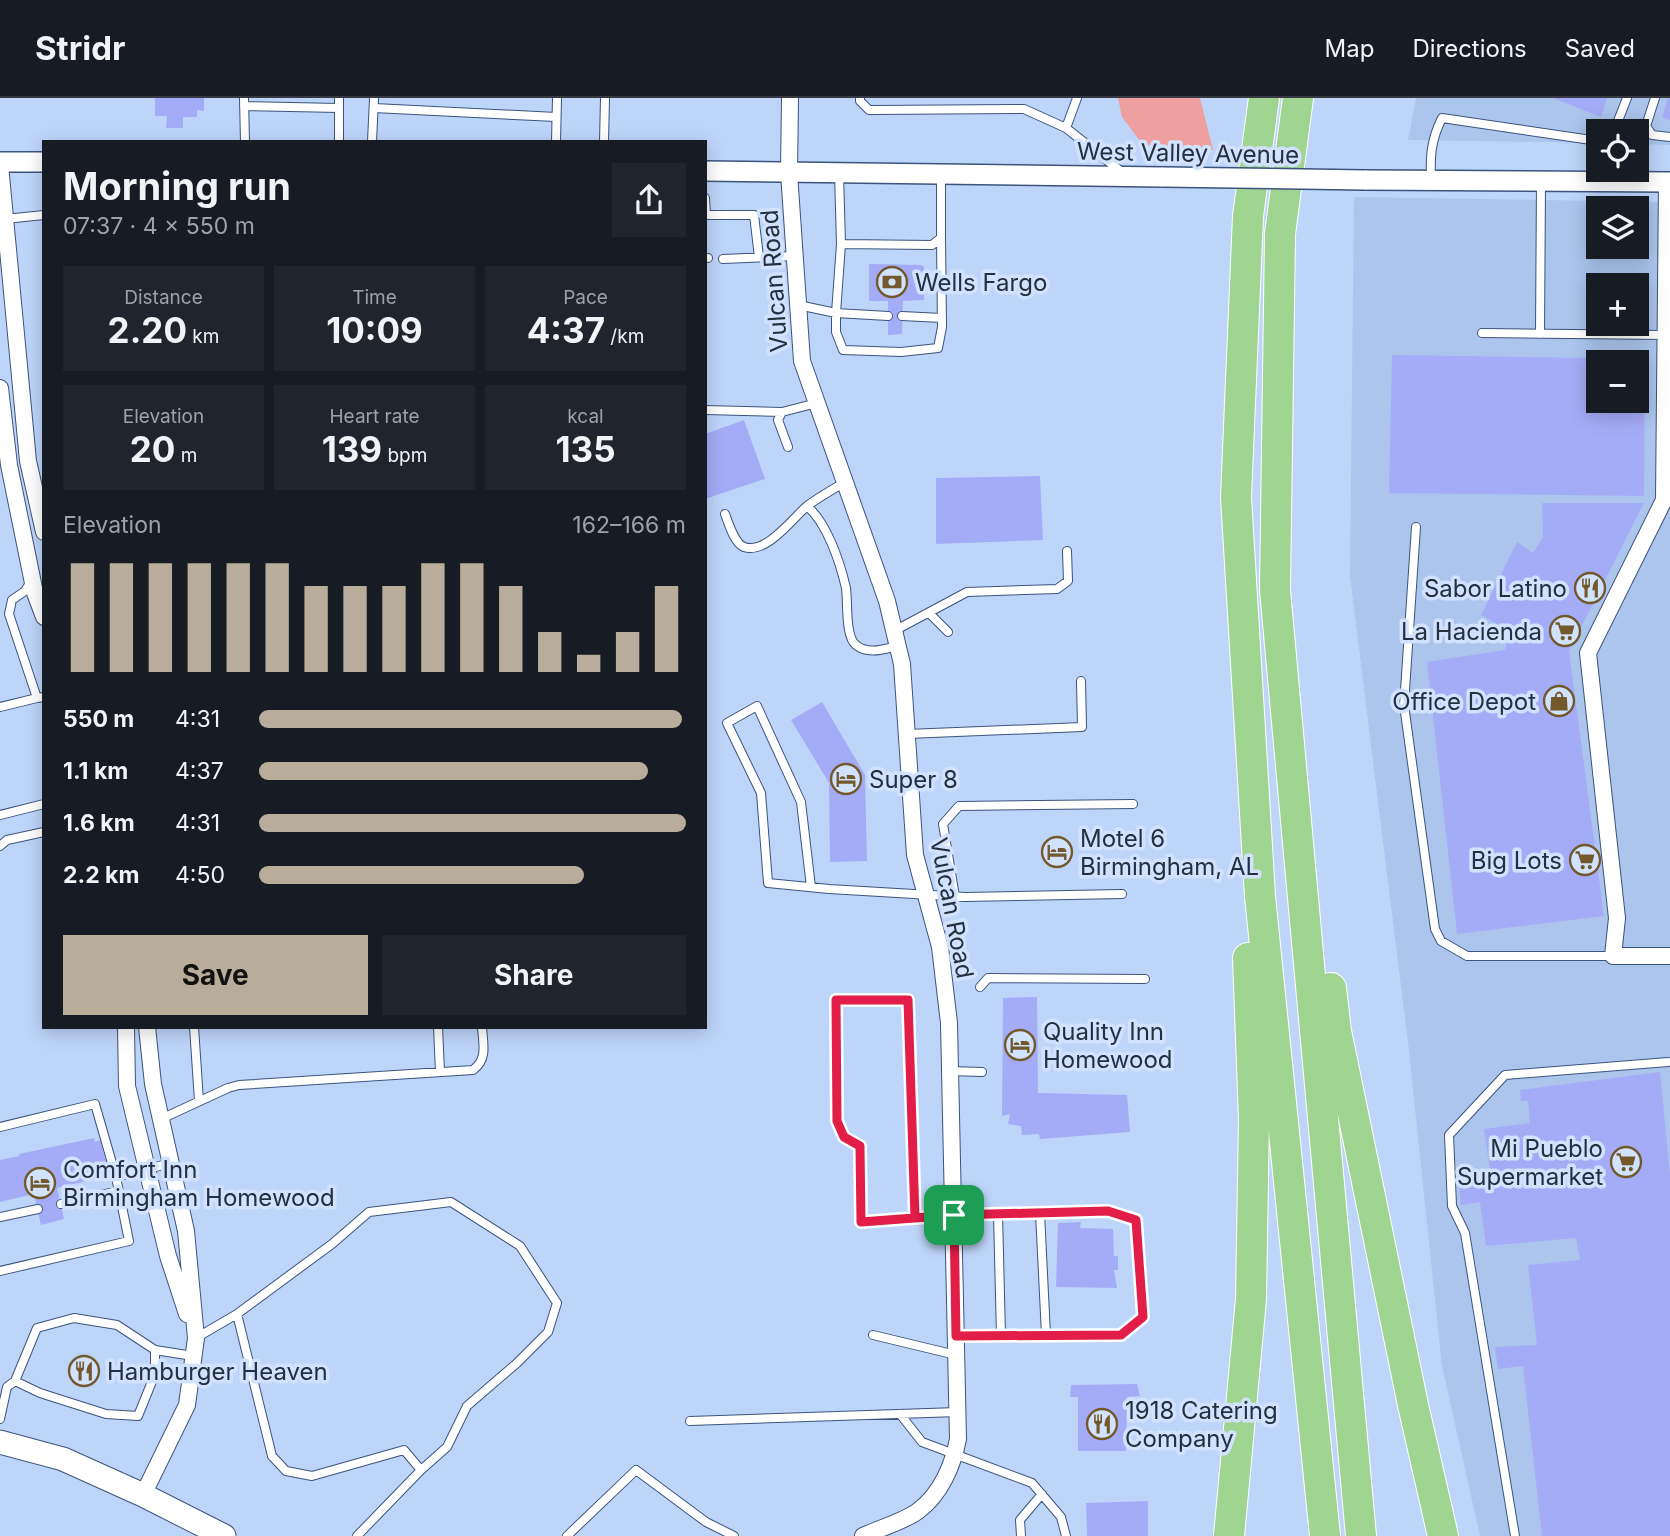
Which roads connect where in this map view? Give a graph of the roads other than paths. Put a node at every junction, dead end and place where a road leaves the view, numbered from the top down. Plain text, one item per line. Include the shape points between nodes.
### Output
1 (338, 98) edge
2 (374, 98) edge
3 (557, 98) edge
4 (605, 98) edge
5 (790, 98) edge
6 (860, 98) edge
7 (1077, 98) edge
8 (1264, 98) edge
9 (1298, 98) edge
10 (1627, 98) edge
11 (1655, 98) edge
12 (244, 102) edge
13 (338, 108) junction
14 (374, 108) junction
15 (556, 117) junction
16 (1619, 119) edge
17 (1066, 128) junction
18 (1670, 136) edge
19 (1586, 139) edge
20 (245, 140) edge
21 (339, 140) edge
22 (372, 140) edge
23 (556, 140) edge
24 (604, 140) edge
25 (42, 162) edge
26 (0, 163) edge
27 (707, 171) edge
28 (789, 173) junction
29 (839, 173) junction
30 (941, 174) junction
31 (1128, 177) junction
32 (1431, 180) junction
33 (1541, 181) junction
34 (1668, 182) edge
35 (42, 215) edge
36 (707, 215) edge
37 (5, 219) junction
38 (941, 237) junction
39 (841, 244) junction
40 (795, 256) junction
41 (759, 257) junction
42 (723, 259) dead end
43 (798, 305) junction
44 (836, 313) junction
45 (888, 316) dead end
46 (902, 316) dead end
47 (942, 318) junction
48 (1482, 333) dead end
49 (1540, 334) junction
50 (1666, 335) junction
51 (0, 388) edge
52 (817, 403) junction
53 (707, 411) edge
54 (782, 412) junction
55 (788, 447) dead end
56 (29, 461) junction
57 (5, 465) edge
58 (845, 482) junction
59 (41, 506) edge
60 (807, 506) junction
61 (19, 510) junction
62 (725, 514) dead end
63 (1416, 527) dead end
64 (1067, 551) dead end
65 (39, 574) edge
66 (1275, 590) junction
67 (42, 612) edge
68 (929, 613) junction
69 (948, 632) dead end
70 (896, 638) junction
71 (1081, 681) dead end
72 (40, 697) edge
73 (0, 708) edge
74 (907, 734) junction
75 (42, 804) edge
76 (1133, 804) dead end
77 (0, 815) edge
78 (42, 832) edge
79 (0, 846) edge
80 (811, 887) junction
81 (1122, 894) dead end
82 (926, 895) junction
83 (1260, 896) junction
84 (955, 897) junction
85 (1613, 956) junction
86 (1670, 956) edge
87 (1145, 979) dead end
88 (980, 987) dead end
89 (126, 1029) edge
90 (148, 1029) edge
91 (194, 1029) edge
92 (438, 1029) edge
93 (482, 1029) edge
94 (1669, 1062) edge
95 (440, 1072) junction
96 (950, 1072) junction
97 (982, 1072) dead end
98 (1670, 1073) edge
99 (199, 1101) junction
100 (161, 1119) junction
101 (0, 1127) edge
102 (171, 1163) junction
103 (147, 1169) junction
104 (116, 1177) junction
105 (118, 1191) junction
106 (61, 1204) dead end
107 (38, 1209) dead end
108 (1040, 1213) junction
109 (998, 1214) junction
110 (954, 1215) junction
111 (0, 1217) edge
112 (915, 1218) junction
113 (0, 1271) edge
114 (237, 1314) junction
115 (873, 1335) dead end
116 (1045, 1335) junction
117 (956, 1336) junction
118 (1001, 1336) junction
119 (195, 1338) junction
120 (155, 1350) junction
121 (956, 1355) junction
122 (193, 1356) junction
123 (15, 1381) junction
124 (958, 1412) junction
125 (900, 1414) junction
126 (0, 1419) edge
127 (690, 1421) dead end
128 (0, 1442) edge
129 (955, 1452) junction
130 (421, 1470) junction
131 (1042, 1494) junction
132 (144, 1495) junction
133 (224, 1536) edge
134 (356, 1536) edge
135 (568, 1536) edge
136 (734, 1536) edge
137 (863, 1536) edge
138 (1021, 1536) edge
139 (1066, 1536) edge
140 (1229, 1536) edge
141 (1325, 1536) edge
142 (1361, 1536) edge
143 (1443, 1536) edge
144 (1515, 1536) edge

1 - 13 lane
2 - 14 lane
3 - 15 lane
4 - 24 lane
5 - 28 street, Vulcan Road
6 - 17 lane via 869,110 1024,108
7 - 17 lane
8 - 83 highway via 1248,216 1236,497
9 - 66 highway via 1280,234
10 - 16 lane
11 - 18 lane via 1646,126 1651,135
12 - 13 lane
12 - 20 lane
13 - 21 lane
14 - 15 lane
14 - 22 lane
15 - 23 lane
17 - 31 lane
19 - 32 lane via 1442,118 1433,136
25 - 26 street
26 - 37 street
27 - 28 street, West Valley Avenue
28 - 29 street, West Valley Avenue
28 - 40 street, Vulcan Road
29 - 30 street, West Valley Avenue
29 - 39 lane
30 - 31 street, West Valley Avenue
30 - 38 lane
31 - 32 street, West Valley Avenue, bridge
32 - 33 street, West Valley Avenue
33 - 34 street, West Valley Avenue
33 - 49 lane
34 - 50 street
35 - 37 lane
36 - 41 lane via 754,215
37 - 56 street
38 - 39 lane via 932,245
38 - 47 lane
39 - 44 lane
40 - 41 lane
40 - 43 street, Vulcan Road
41 - 42 lane
43 - 44 lane
43 - 52 street, Vulcan Road via 802,361
44 - 45 lane
44 - 47 lane via 836,332 843,349 901,352 938,348
46 - 47 lane
48 - 49 lane
49 - 50 lane
50 - 85 street via 1664,500 1588,653 1617,918
51 - 57 street
52 - 54 lane
52 - 58 street, Vulcan Road
53 - 54 lane
54 - 55 lane via 778,420
56 - 57 lane
56 - 59 street
57 - 61 street
58 - 60 lane
58 - 70 street, Vulcan Road
59 - 61 lane
60 - 62 lane via 775,537 754,548 739,544
60 - 70 lane via 818,516 845,586 854,645 877,651
61 - 65 street
63 - 85 lane via 1404,705 1434,929 1441,941 1467,956
64 - 68 lane via 1068,581 1057,589 967,592
65 - 67 street via 35,593
65 - 72 lane via 12,600 9,614
66 - 142 highway
66 - 143 highway via 1296,671 1336,1031
68 - 69 lane
68 - 70 lane
70 - 74 street, Vulcan Road
71 - 74 lane via 1082,727
72 - 73 lane
74 - 82 street, Vulcan Road via 915,855
75 - 77 lane
76 - 84 lane via 959,806 943,824
78 - 79 lane via 7,840
80 - 80 lane via 768,883 761,793 727,723 757,706 801,802
80 - 82 lane
81 - 84 lane
82 - 84 lane
82 - 96 street, Vulcan Road via 940,947
83 - 140 highway via 1248,954 1254,1119 1251,1299
83 - 141 highway
85 - 86 street
87 - 88 lane via 988,978
89 - 103 street via 127,1086
90 - 100 street
91 - 99 lane
92 - 95 lane
93 - 95 lane via 481,1064 473,1070
94 - 98 lane
94 - 144 lane via 1505,1075 1450,1135 1452,1206 1465,1233
95 - 99 lane via 239,1084
96 - 97 lane
96 - 110 street, Vulcan Road
99 - 100 lane
100 - 102 street
101 - 104 lane via 95,1104
102 - 103 lane
102 - 119 street via 186,1231
103 - 104 lane
103 - 119 street via 168,1256
104 - 105 lane
105 - 106 lane
105 - 113 lane via 129,1241
107 - 111 lane
108 - 109 lane
108 - 116 lane
108 - 116 lane via 1108,1211 1136,1220 1143,1317 1121,1335
109 - 110 lane
109 - 118 lane
110 - 112 lane
110 - 117 street, Vulcan Road
112 - 112 lane via 861,1222 860,1146 844,1137 837,1121 836,1000 908,1000
114 - 119 lane
114 - 130 lane via 272,1456 286,1471 312,1476 404,1450
114 - 130 lane via 369,1212 451,1202 520,1247 556,1303 548,1332 467,1406 447,1447
115 - 121 lane
116 - 118 lane
117 - 118 lane
117 - 121 street, Vulcan Road
119 - 122 street
120 - 122 lane
120 - 123 lane via 117,1325 74,1318 37,1328
120 - 123 lane via 155,1374 138,1416 106,1414
121 - 124 street, Vulcan Road
122 - 132 street via 187,1405
123 - 126 lane via 7,1387
124 - 125 lane
124 - 129 street, Vulcan Road
125 - 127 lane
125 - 129 lane via 922,1442
128 - 132 main road via 63,1459
129 - 131 lane via 1024,1479
129 - 137 street, Vulcan Road via 935,1495 918,1511
130 - 134 lane
131 - 138 lane via 1020,1520
131 - 139 lane via 1061,1517
132 - 133 main road
135 - 136 lane via 636,1470 706,1522

